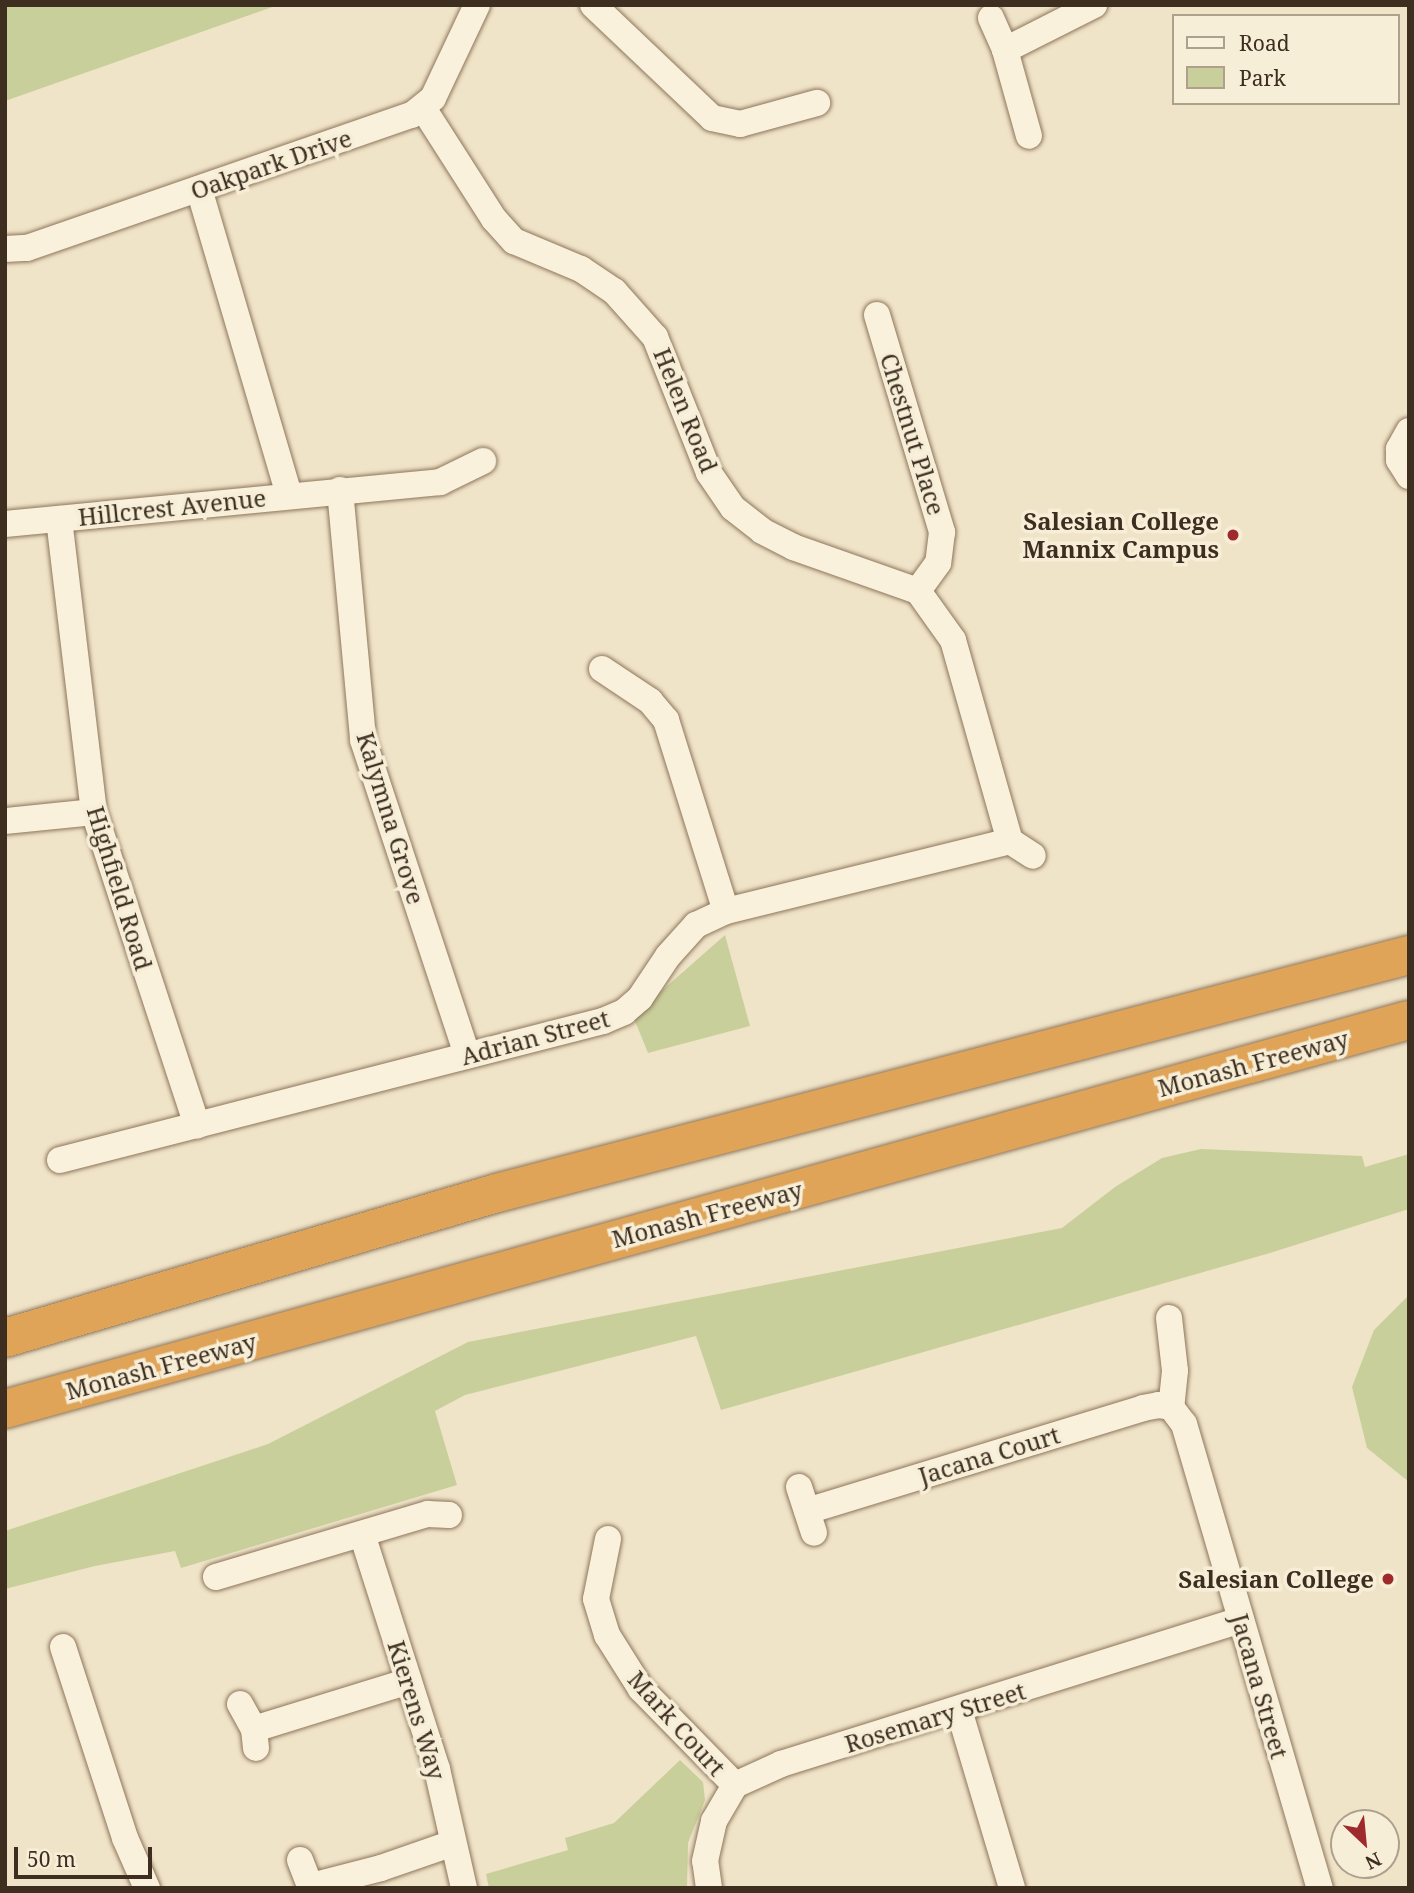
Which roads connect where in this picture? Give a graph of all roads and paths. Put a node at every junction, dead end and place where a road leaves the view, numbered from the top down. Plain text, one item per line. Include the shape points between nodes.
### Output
1 (478, 5) edge
2 (593, 5) edge
3 (1094, 5) edge
4 (991, 18) dead end
5 (1005, 50) junction
6 (817, 103) dead end
7 (423, 108) junction
8 (1029, 136) dead end
9 (199, 188) junction
10 (5, 249) edge
11 (877, 315) dead end
12 (1409, 431) edge
13 (483, 461) dead end
14 (1409, 476) edge
15 (340, 490) junction
16 (289, 495) junction
17 (59, 519) junction
18 (5, 524) edge
19 (919, 591) junction
20 (602, 668) dead end
21 (94, 812) junction
22 (5, 821) edge
23 (1010, 841) junction
24 (1033, 856) dead end
25 (726, 911) junction
26 (1409, 955) edge
27 (1409, 1020) edge
28 (467, 1055) junction
29 (197, 1125) junction
30 (60, 1160) dead end
31 (1169, 1318) dead end
32 (5, 1338) edge
33 (1171, 1407) junction
34 (5, 1409) edge
35 (807, 1510) dead end
36 (449, 1515) dead end
37 (362, 1534) junction
38 (608, 1539) dead end
39 (213, 1578) dead end
40 (1241, 1620) junction
41 (64, 1647) dead end
42 (409, 1681) junction
43 (240, 1704) dead end
44 (959, 1710) junction
45 (735, 1785) junction
46 (453, 1843) junction
47 (300, 1860) dead end
48 (311, 1887) edge
49 (147, 1888) edge
50 (464, 1888) edge
51 (709, 1888) edge
52 (1012, 1888) edge
53 (1320, 1888) edge

1 - 7 street, Oakpark Drive via 442,82
2 - 6 street via 712,118 740,124
3 - 5 street
4 - 5 street
5 - 8 street
7 - 9 street, Oakpark Drive
7 - 19 street, Helen Road via 494,219 514,241 581,269 614,291 655,337 709,473 733,508 793,547
9 - 10 street, Oakpark Drive via 27,248
9 - 16 street
11 - 19 street, Chestnut Place via 942,532 937,563
12 - 14 street via 1399,449 1399,460
13 - 15 street, Hillcrest Avenue via 440,482
15 - 16 street, Hillcrest Avenue
15 - 28 street, Kalymna Grove via 363,740
16 - 17 street, Hillcrest Avenue
17 - 18 street, Hillcrest Avenue
17 - 21 street, Highfield Road
19 - 23 street via 953,640
20 - 25 street via 650,701 666,720
21 - 22 street
21 - 29 street, Highfield Road
23 - 24 street
23 - 25 street, Adrian Street
25 - 28 street, Adrian Street via 696,925 624,1012
26 - 32 highway via 497,1194
27 - 34 highway, Monash Freeway
28 - 29 street, Adrian Street
29 - 30 street, Adrian Street
31 - 33 street via 1175,1371
33 - 35 street, Jacana Court via 1143,1408
33 - 40 street, Jacana Street via 1184,1424
36 - 37 street via 428,1514
37 - 39 street
37 - 42 street, Kierens Way
38 - 45 street, Mark Court via 596,1599 607,1635 641,1689
40 - 44 street, Rosemary Street
40 - 53 street, Jacana Street
41 - 49 street via 125,1838
42 - 43 street via 255,1738
42 - 46 street, Kierens Way via 437,1769
44 - 45 street, Rosemary Street via 781,1764
44 - 52 street
45 - 51 street via 714,1821 705,1861
46 - 48 street
46 - 50 street, Kierens Way
47 - 48 street

